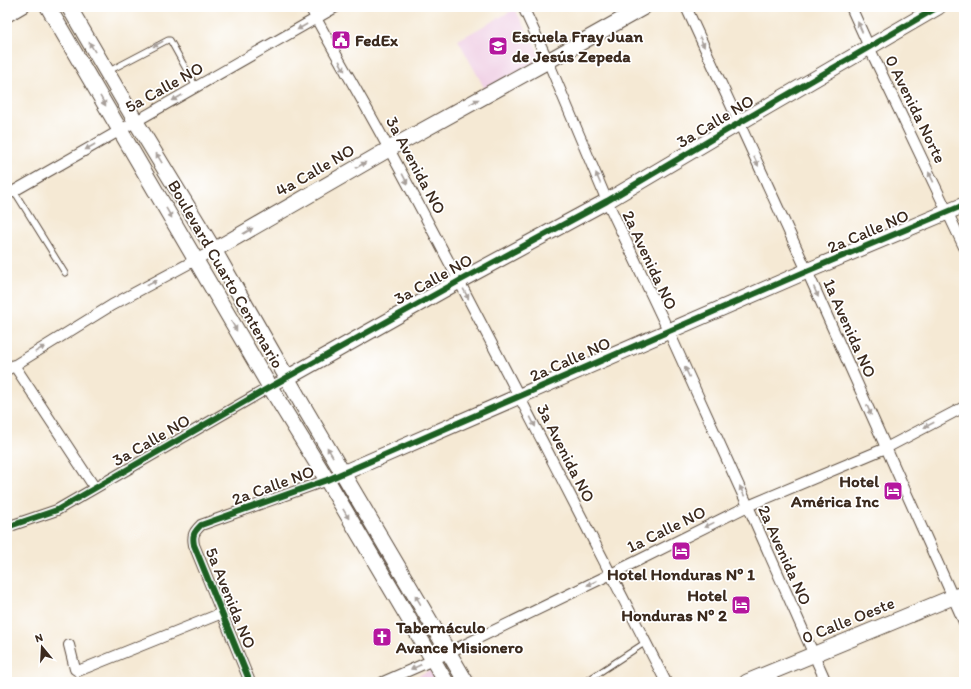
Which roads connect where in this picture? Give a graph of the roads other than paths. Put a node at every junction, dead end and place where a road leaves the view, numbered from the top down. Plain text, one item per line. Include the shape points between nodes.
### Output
1 (24, 7) edge
2 (48, 7) edge
3 (69, 7) edge
4 (310, 7) edge
5 (336, 7) edge
6 (523, 7) edge
7 (644, 7) edge
8 (686, 7) edge
9 (851, 7) edge
10 (938, 7) edge
11 (7, 16) edge
12 (316, 19) junction
13 (869, 47) junction
14 (548, 61) junction
15 (107, 72) junction
16 (196, 87) junction
17 (136, 122) junction
18 (739, 123) junction
19 (120, 130) junction
20 (389, 149) junction
21 (10, 193) edge
22 (607, 201) junction
23 (964, 205) edge
24 (948, 212) junction
25 (964, 247) edge
26 (214, 250) junction
27 (196, 260) junction
28 (807, 271) junction
29 (65, 273) dead end
30 (459, 280) junction
31 (669, 332) junction
32 (10, 367) edge
33 (287, 378) junction
34 (270, 387) junction
35 (520, 397) junction
36 (964, 407) edge
37 (886, 448) junction
38 (343, 473) junction
39 (327, 480) junction
40 (95, 488) junction
41 (748, 506) junction
42 (201, 525) joint
43 (7, 527) edge
44 (611, 574) junction
45 (959, 596) edge
46 (222, 613) junction
47 (964, 622) edge
48 (646, 642) junction
49 (68, 645) dead end
50 (449, 652) junction
51 (814, 654) junction
52 (433, 660) junction
53 (250, 682) edge
54 (383, 682) edge
55 (446, 682) edge
56 (466, 682) edge
57 (585, 682) edge
58 (666, 682) edge
59 (747, 682) edge
60 (826, 682) edge

1 - 11 street
2 -> 19 street, Boulevard Cuarto Centenario
15 -> 3 street, Boulevard Cuarto Centenario
4 - 12 street, 3a Avenida NO
5 - 12 street, 5a Calle NO
6 - 14 street, 2a Avenida NO
7 - 14 street, 4a Calle NO
8 -> 18 street, 1a Avenida NO
13 -> 9 street, 0 Avenida Norte
10 - 13 street, 3a Calle NO
12 -> 16 street, 5a Calle NO
12 -> 20 street, 3a Avenida NO
13 - 18 street, 3a Calle NO
24 -> 13 street, 0 Avenida Norte
20 -> 14 street, 4a Calle NO
22 -> 14 street, 2a Avenida NO
16 -> 15 lane via 170,40
15 - 17 street, Boulevard Cuarto Centenario
16 -> 17 street, 5a Calle NO
17 - 19 street, 5a Calle NO
26 -> 17 street, Boulevard Cuarto Centenario
18 - 22 street, 3a Calle NO
18 -> 28 street, 1a Avenida NO
19 -> 21 street, 5a Calle NO
19 -> 27 street, Boulevard Cuarto Centenario
26 -> 20 street, 4a Calle NO
20 -> 30 street, 3a Avenida NO
21 - 29 lane
22 - 30 street, 3a Calle NO
22 - 31 street, 2a Avenida NO
23 - 24 street, 2a Calle NO
24 - 25 street, 0 Avenida Norte
24 - 28 street, 2a Calle NO
26 - 27 street, 4a Calle NO
26 - 33 street, Boulevard Cuarto Centenario
32 -> 27 street, 4a Calle NO via 112,305
27 -> 34 street, Boulevard Cuarto Centenario
28 - 31 street, 2a Calle NO
28 -> 37 street, 1a Avenida NO
30 - 33 street, 3a Calle NO
30 -> 35 street, 3a Avenida NO
31 - 35 street, 2a Calle NO
41 -> 31 street, 2a Avenida NO
32 - 40 street
33 - 34 street, 3a Calle NO
38 -> 33 street, Boulevard Cuarto Centenario
34 - 39 street, Boulevard Cuarto Centenario
34 - 40 street, 3a Calle NO
35 - 38 street, 2a Calle NO
35 -> 44 street, 3a Avenida NO
36 -> 37 street, 1a Calle NO
37 - 41 street, 1a Calle NO
37 - 45 street, 1a Avenida NO
38 - 39 street, 2a Calle NO
50 -> 38 street, Boulevard Cuarto Centenario
39 - 42 street, 2a Calle NO
39 -> 52 street, Boulevard Cuarto Centenario
40 - 43 street, 3a Calle NO via 57,510
41 -> 44 street, 1a Calle NO
41 - 51 street, 2a Avenida NO
42 - 46 street, 5a Avenida NO via 194,534 194,545
44 - 48 street, 3a Avenida NO
44 -> 50 street, 1a Calle NO
45 - 47 street, 1a Avenida NO
45 - 51 street, 0 Calle Oeste
46 - 49 street via 78,671 75,669
46 - 53 street, 5a Avenida NO
48 - 57 lane
48 - 58 street, 3a Avenida NO
50 - 52 street, 1a Calle NO
50 - 56 street, Boulevard Cuarto Centenario
51 - 59 street, 0 Calle Oeste
51 - 60 street, 2a Avenida NO
52 -> 54 street, 1a Calle NO
52 - 55 street, Boulevard Cuarto Centenario

